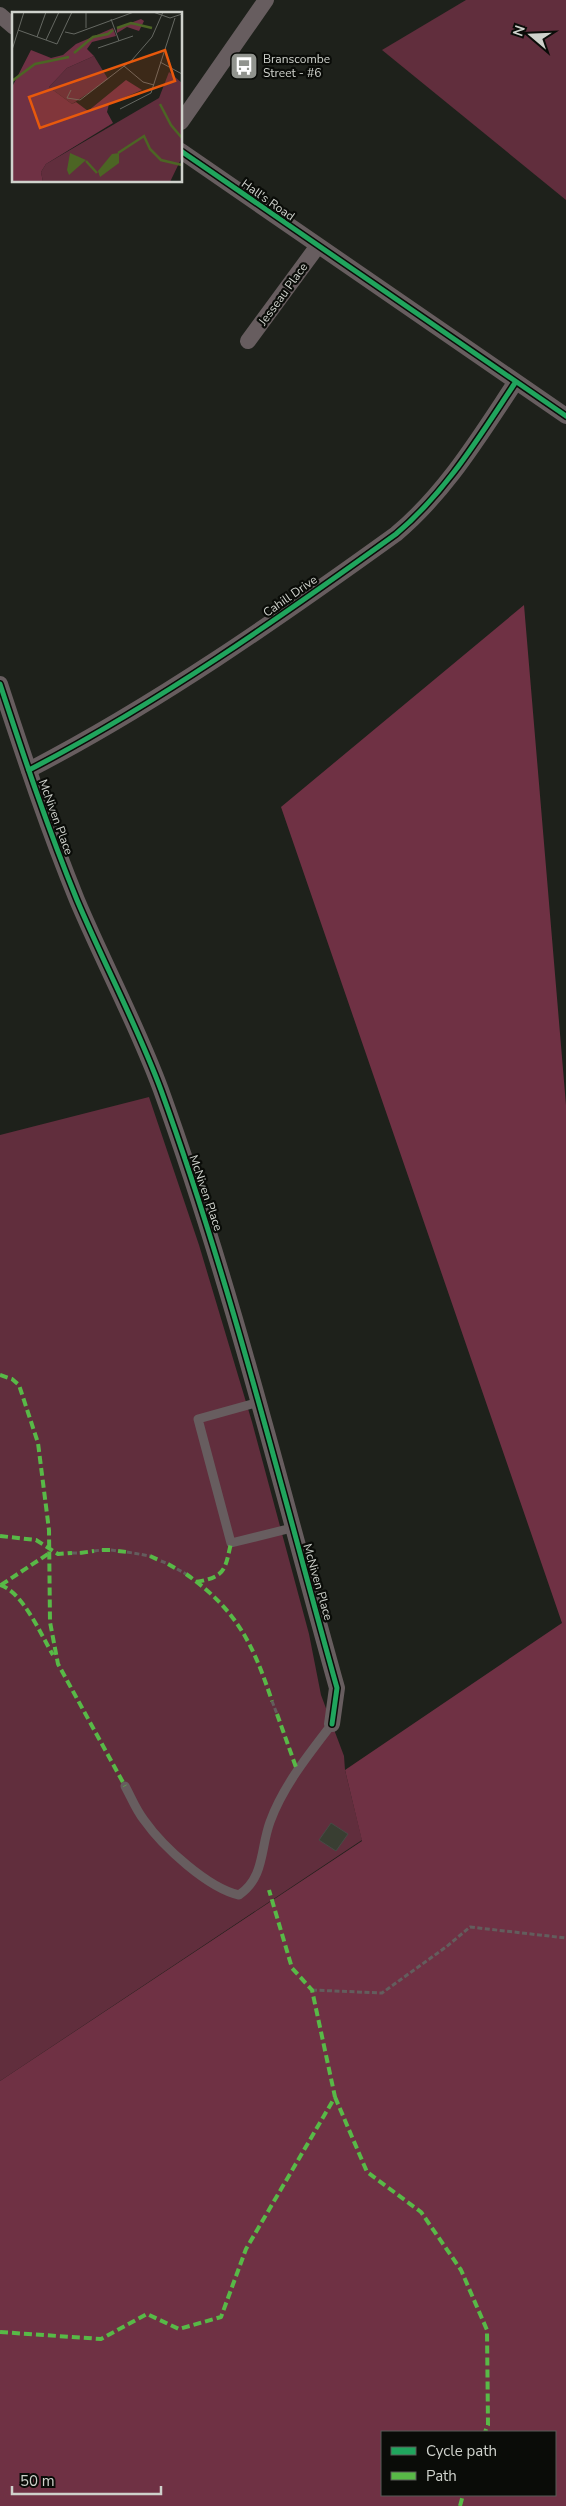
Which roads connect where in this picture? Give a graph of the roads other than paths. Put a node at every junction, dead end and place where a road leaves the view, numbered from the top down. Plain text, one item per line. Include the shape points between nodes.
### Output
1 (266, 0) edge
2 (0, 15) edge
3 (12, 25) edge
4 (182, 121) edge
5 (182, 152) edge
6 (317, 246) junction
7 (248, 342) dead end
8 (515, 383) junction
9 (566, 416) edge
10 (0, 684) edge
11 (29, 770) junction
12 (259, 1402) junction
13 (292, 1528) junction
14 (332, 1724) joint
15 (125, 1786) dead end

1 - 4 street
2 - 3 street
5 - 6 street, Hall's Road
6 - 7 street, Jesseau Place
6 - 8 street, Hall's Road
8 - 9 street, Hall's Road
8 - 11 street, Cahill Drive via 446,483 396,534 164,694 120,722
10 - 11 street, McNiven Place
11 - 12 street, McNiven Place via 78,903 160,1088 211,1240
12 - 13 street, McNiven Place
12 - 13 lane via 198,1419 232,1543
13 - 14 street, McNiven Place via 337,1688
14 - 15 lane via 297,1770 270,1822 255,1880 239,1895 218,1888 184,1861 144,1820

